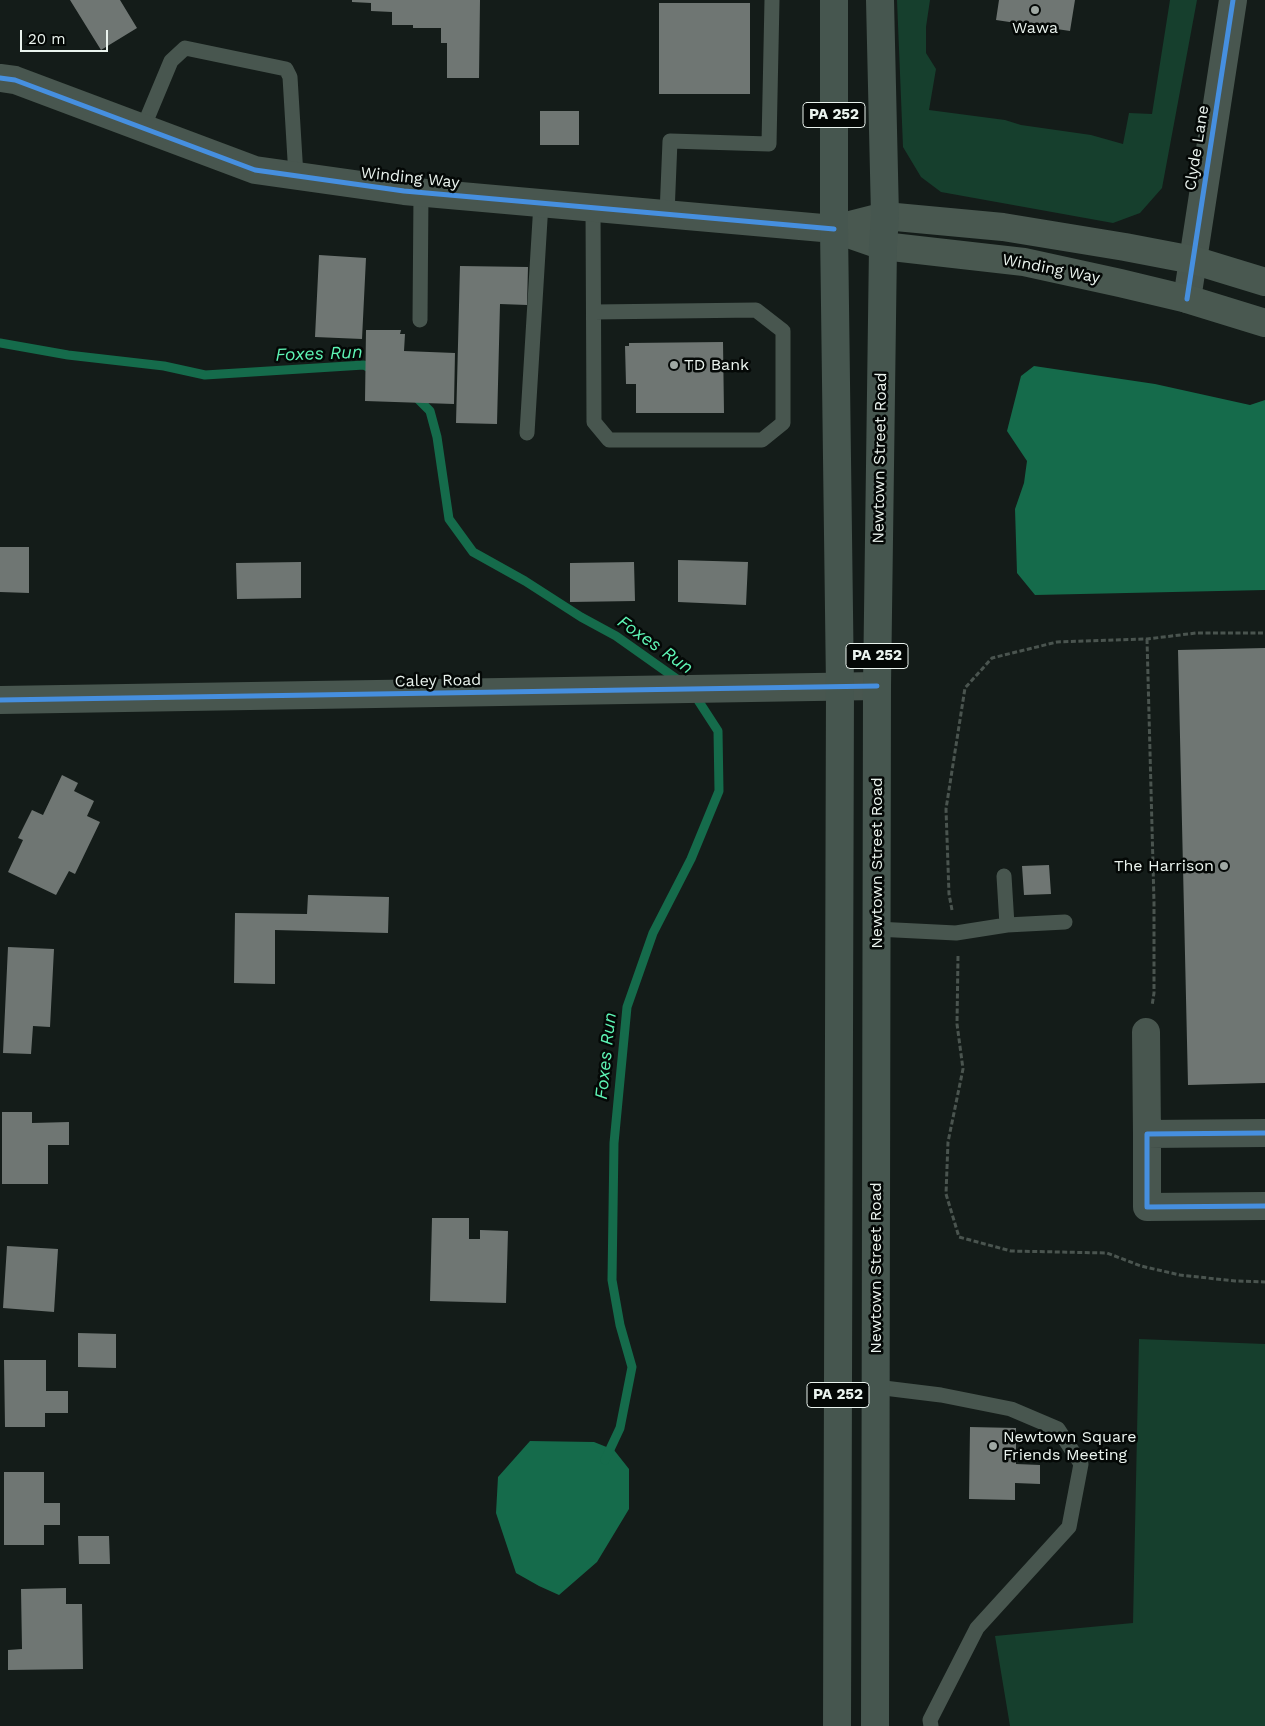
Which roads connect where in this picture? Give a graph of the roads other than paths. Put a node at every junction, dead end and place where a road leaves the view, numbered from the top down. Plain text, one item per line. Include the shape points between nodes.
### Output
1 (772, 0) edge
2 (834, 0) edge
3 (880, 0) edge
4 (1233, 0) edge
5 (5, 72) edge
6 (143, 128) junction
7 (296, 176) junction
8 (421, 193) junction
9 (541, 203) junction
10 (593, 208) junction
11 (667, 214) junction
12 (885, 216) junction
13 (834, 229) junction
14 (883, 246) junction
15 (1193, 260) junction
16 (1265, 282) edge
17 (1187, 299) junction
18 (594, 312) junction
19 (420, 320) dead end
20 (1265, 323) edge
21 (527, 433) dead end
22 (877, 686) junction
23 (840, 687) junction
24 (0, 700) edge
25 (1004, 876) dead end
26 (1065, 922) dead end
27 (1007, 925) junction
28 (876, 929) junction
29 (1146, 1032) road end
30 (1265, 1133) edge
31 (1147, 1134) junction
32 (1265, 1206) edge
33 (876, 1387) junction
34 (837, 1726) edge
35 (875, 1726) edge
36 (931, 1726) edge

1 - 11 lane via 769,144 670,141
2 - 13 main road, PA 252
3 - 12 main road, Newtown Street Road / PA 252
4 - 15 street, Clyde Lane
5 - 6 street, Winding Way
6 - 7 street, Winding Way via 255,170
6 - 7 lane via 171,61 185,48 286,69 290,77
7 - 8 street, Winding Way
8 - 9 street, Winding Way
8 - 19 lane
9 - 10 street, Winding Way
9 - 21 lane
10 - 11 street, Winding Way
10 - 18 lane
11 - 13 street, Winding Way
12 - 13 main road, Winding Way
12 - 14 main road, Newtown Street Road / PA 252
12 - 15 main road, Winding Way via 1003,227
13 - 14 main road, Winding Way
13 - 23 main road, PA 252
14 - 17 main road, Winding Way via 1024,262
14 - 22 main road, Newtown Street Road / PA 252
15 - 16 main road, Winding Way
15 - 17 street, Clyde Lane
17 - 20 main road, Winding Way
18 - 18 lane via 756,310 783,331 783,422 762,440 609,440 594,422
22 - 23 street, Caley Road
22 - 28 main road, Newtown Street Road / PA 252
23 - 24 street, Caley Road
23 - 34 main road, PA 252
25 - 27 lane
26 - 27 lane
27 - 28 lane via 956,933
28 - 33 main road, Newtown Street Road / PA 252
29 - 31 street
30 - 31 street
31 - 32 street via 1147,1207
33 - 35 main road, Newtown Street Road / PA 252
33 - 36 lane via 941,1395 1011,1409 1058,1429 1081,1464 1069,1527 977,1628 930,1720

